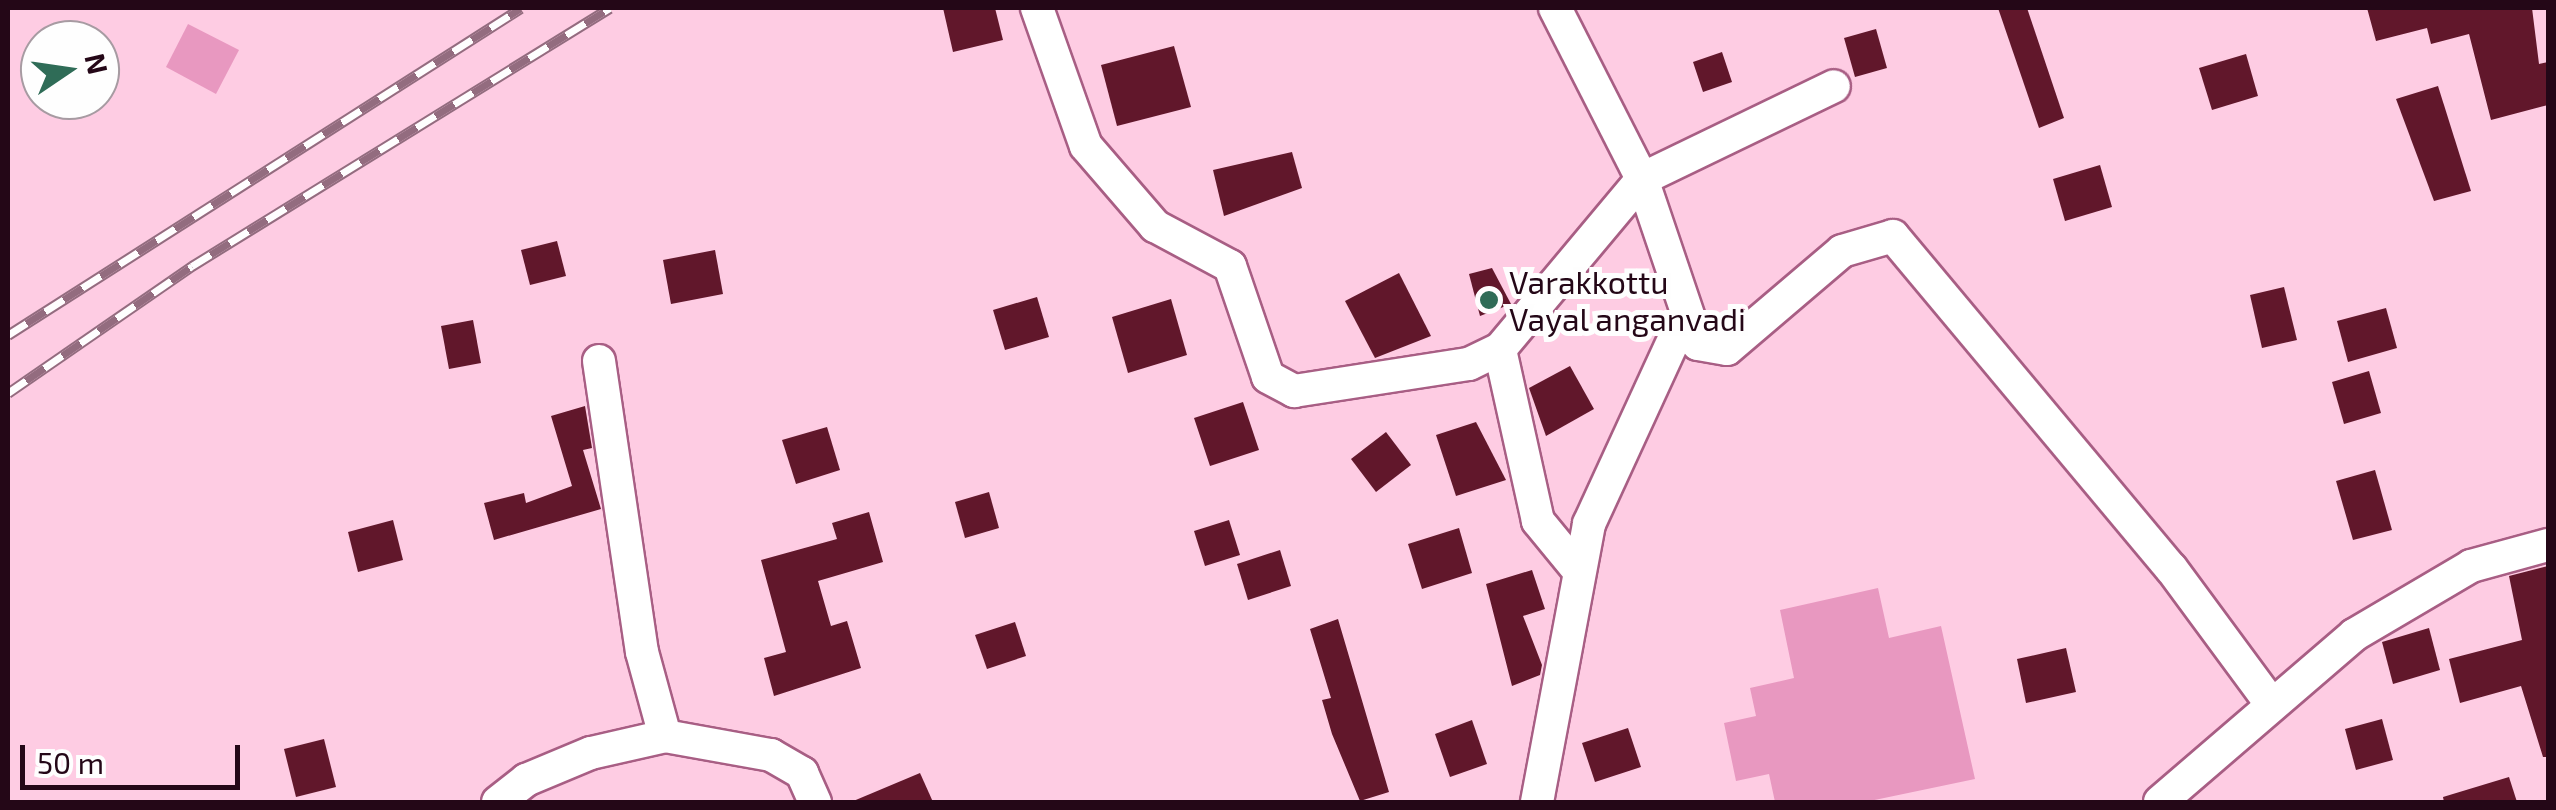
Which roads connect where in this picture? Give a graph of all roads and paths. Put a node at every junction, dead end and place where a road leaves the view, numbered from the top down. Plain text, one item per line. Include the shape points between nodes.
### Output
1 (1037, 8) edge
2 (1556, 8) edge
3 (1834, 86) dead end
4 (1642, 179) junction
5 (1683, 320) junction
6 (1500, 349) junction
7 (599, 360) dead end
8 (2548, 545) edge
9 (1578, 571) junction
10 (2268, 701) junction
11 (665, 736) junction
12 (498, 802) edge
13 (815, 802) edge
14 (1537, 802) edge
15 (2160, 802) edge

1 - 6 street via 1086,146 1155,226 1230,266 1268,376 1294,392 1469,364
2 - 4 street
3 - 4 street
4 - 5 street
4 - 6 street
5 - 9 street via 1589,524
5 - 10 street via 1698,344 1727,349 1842,250 1893,236 2171,568
6 - 9 street via 1538,521
7 - 11 street via 642,652
8 - 10 street via 2471,566 2354,635
9 - 14 street
10 - 15 street
11 - 12 street via 591,753 526,780
11 - 13 street via 770,756 802,773

